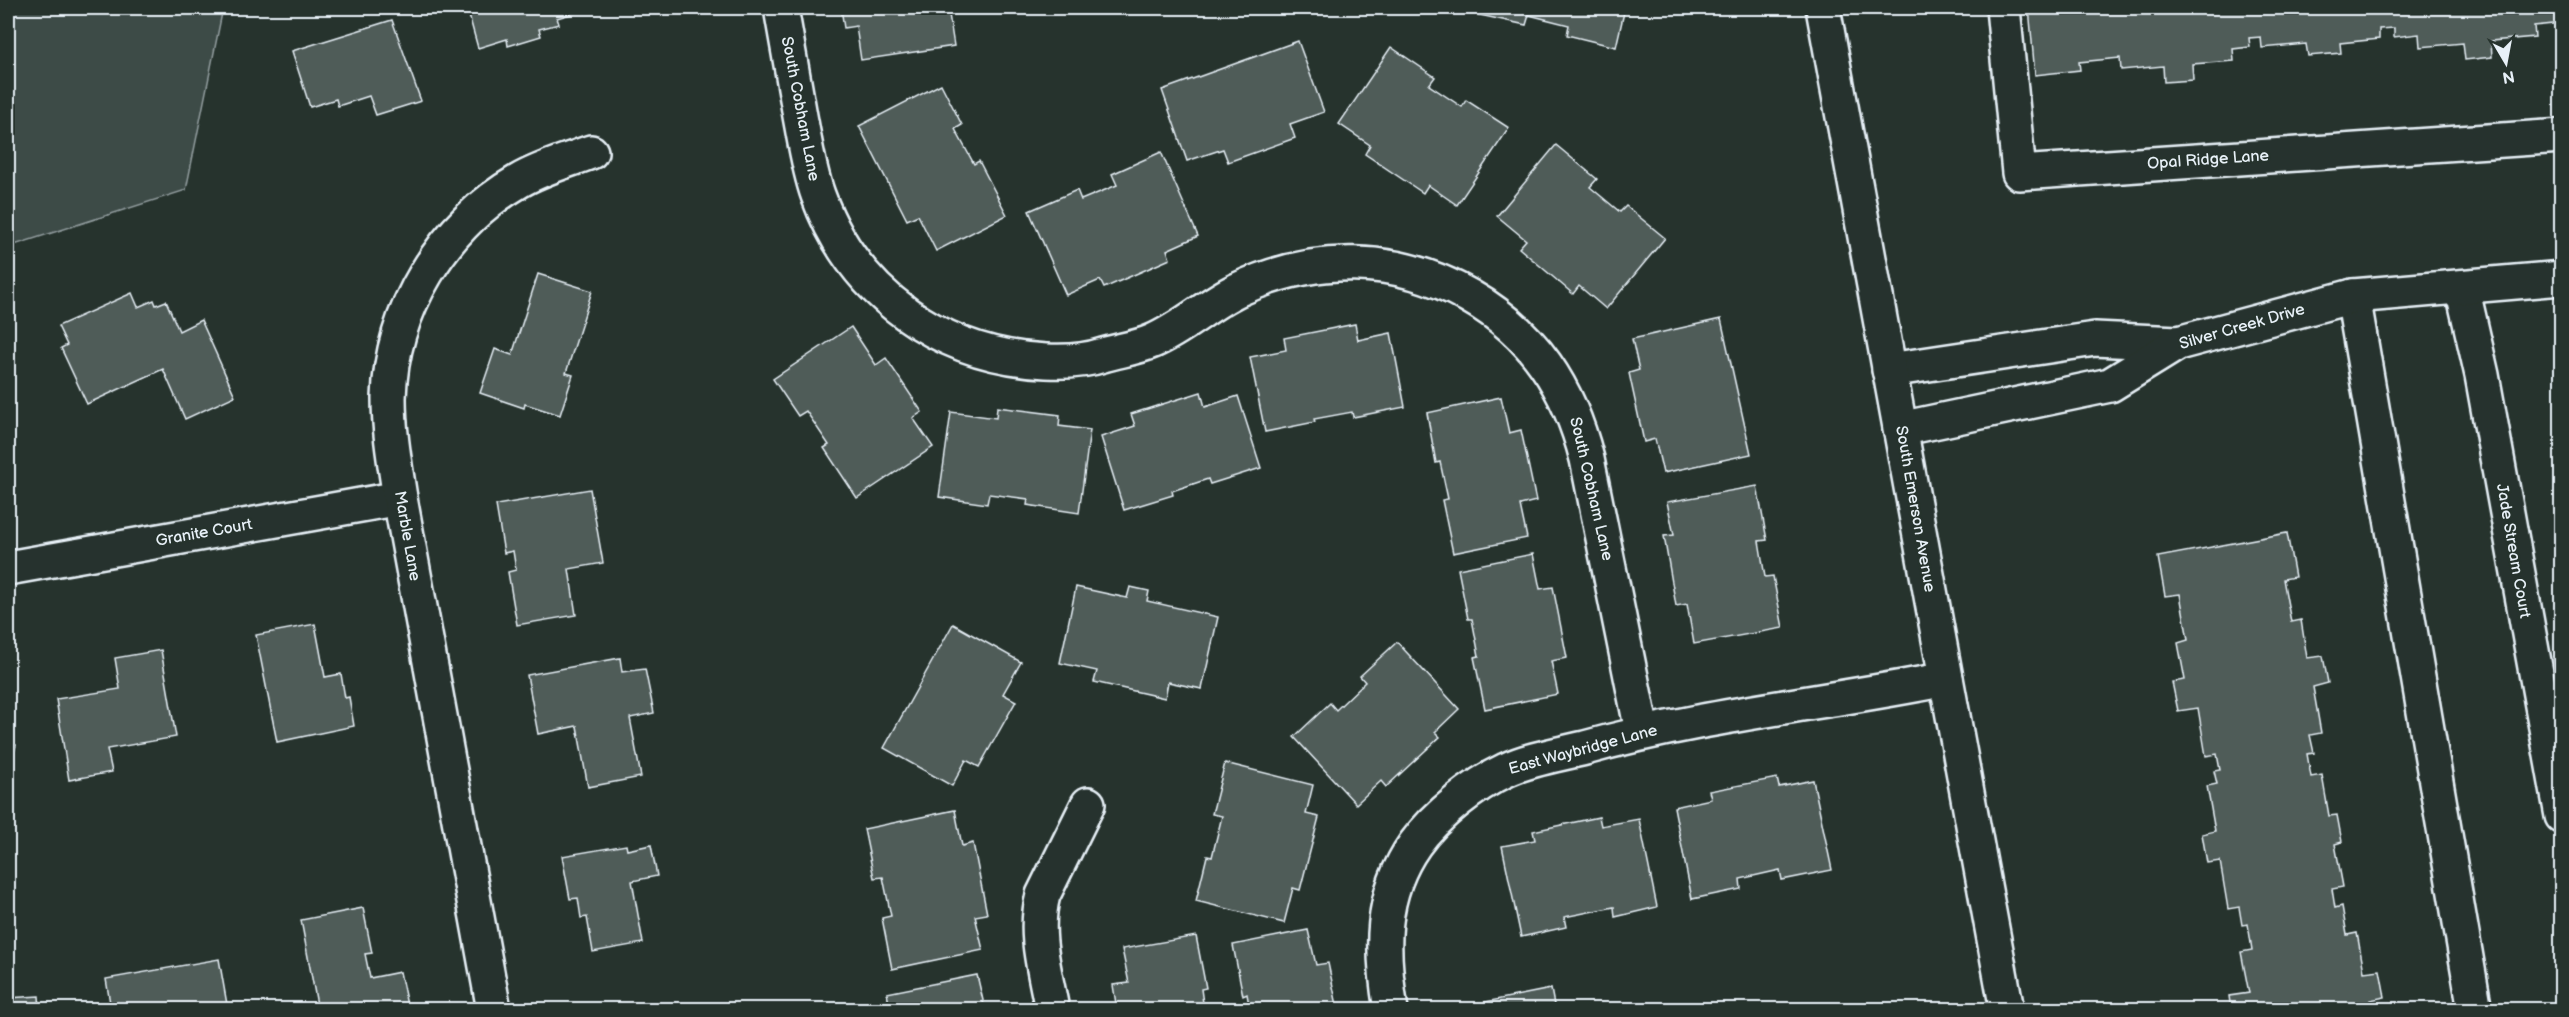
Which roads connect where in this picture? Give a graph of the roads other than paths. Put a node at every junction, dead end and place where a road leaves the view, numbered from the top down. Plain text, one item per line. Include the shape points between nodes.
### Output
1 (781, 8) edge
2 (1823, 8) edge
3 (2003, 8) edge
4 (2562, 136) edge
5 (591, 152) dead end
6 (2562, 278) edge
7 (2463, 286) junction
8 (2353, 296) junction
9 (2178, 343) junction
10 (1889, 370) junction
11 (1900, 429) junction
12 (400, 498) junction
13 (8, 568) edge
14 (1946, 679) junction
15 (1642, 731) junction
16 (1088, 804) dead end
17 (2562, 816) edge
18 (494, 1010) edge
19 (1052, 1010) edge
20 (1392, 1010) edge
21 (2007, 1010) edge
22 (2475, 1010) edge

1 - 15 street, South Cobham Lane via 807,156 834,232 865,277 890,301 911,318 961,345 1031,362 1094,360 1172,332 1251,284 1290,269 1326,263 1378,263 1428,276 1457,288 1505,320 1547,365 1576,420
2 - 10 street, South Emerson Avenue
3 - 4 street, Opal Ridge Lane via 2019,173
5 - 12 street, Marble Lane via 535,173 490,200 441,249 414,294 396,343 389,396
6 - 7 street, Silver Creek Drive
7 - 8 street, Silver Creek Drive
7 - 17 street, Jade Stream Court
8 - 9 street, Silver Creek Drive
8 - 22 street
9 - 10 street via 2095,339
9 - 11 street, Silver Creek Drive via 2110,385
10 - 11 street, South Emerson Avenue
11 - 14 street, South Emerson Avenue
12 - 13 street, Granite Court
12 - 18 street, Marble Lane
14 - 15 street, East Waybridge Lane
14 - 21 street, South Emerson Avenue
15 - 20 street, East Waybridge Lane via 1507,770 1458,800 1424,832 1407,858 1389,901 1383,948
16 - 19 street via 1039,910 1038,936

